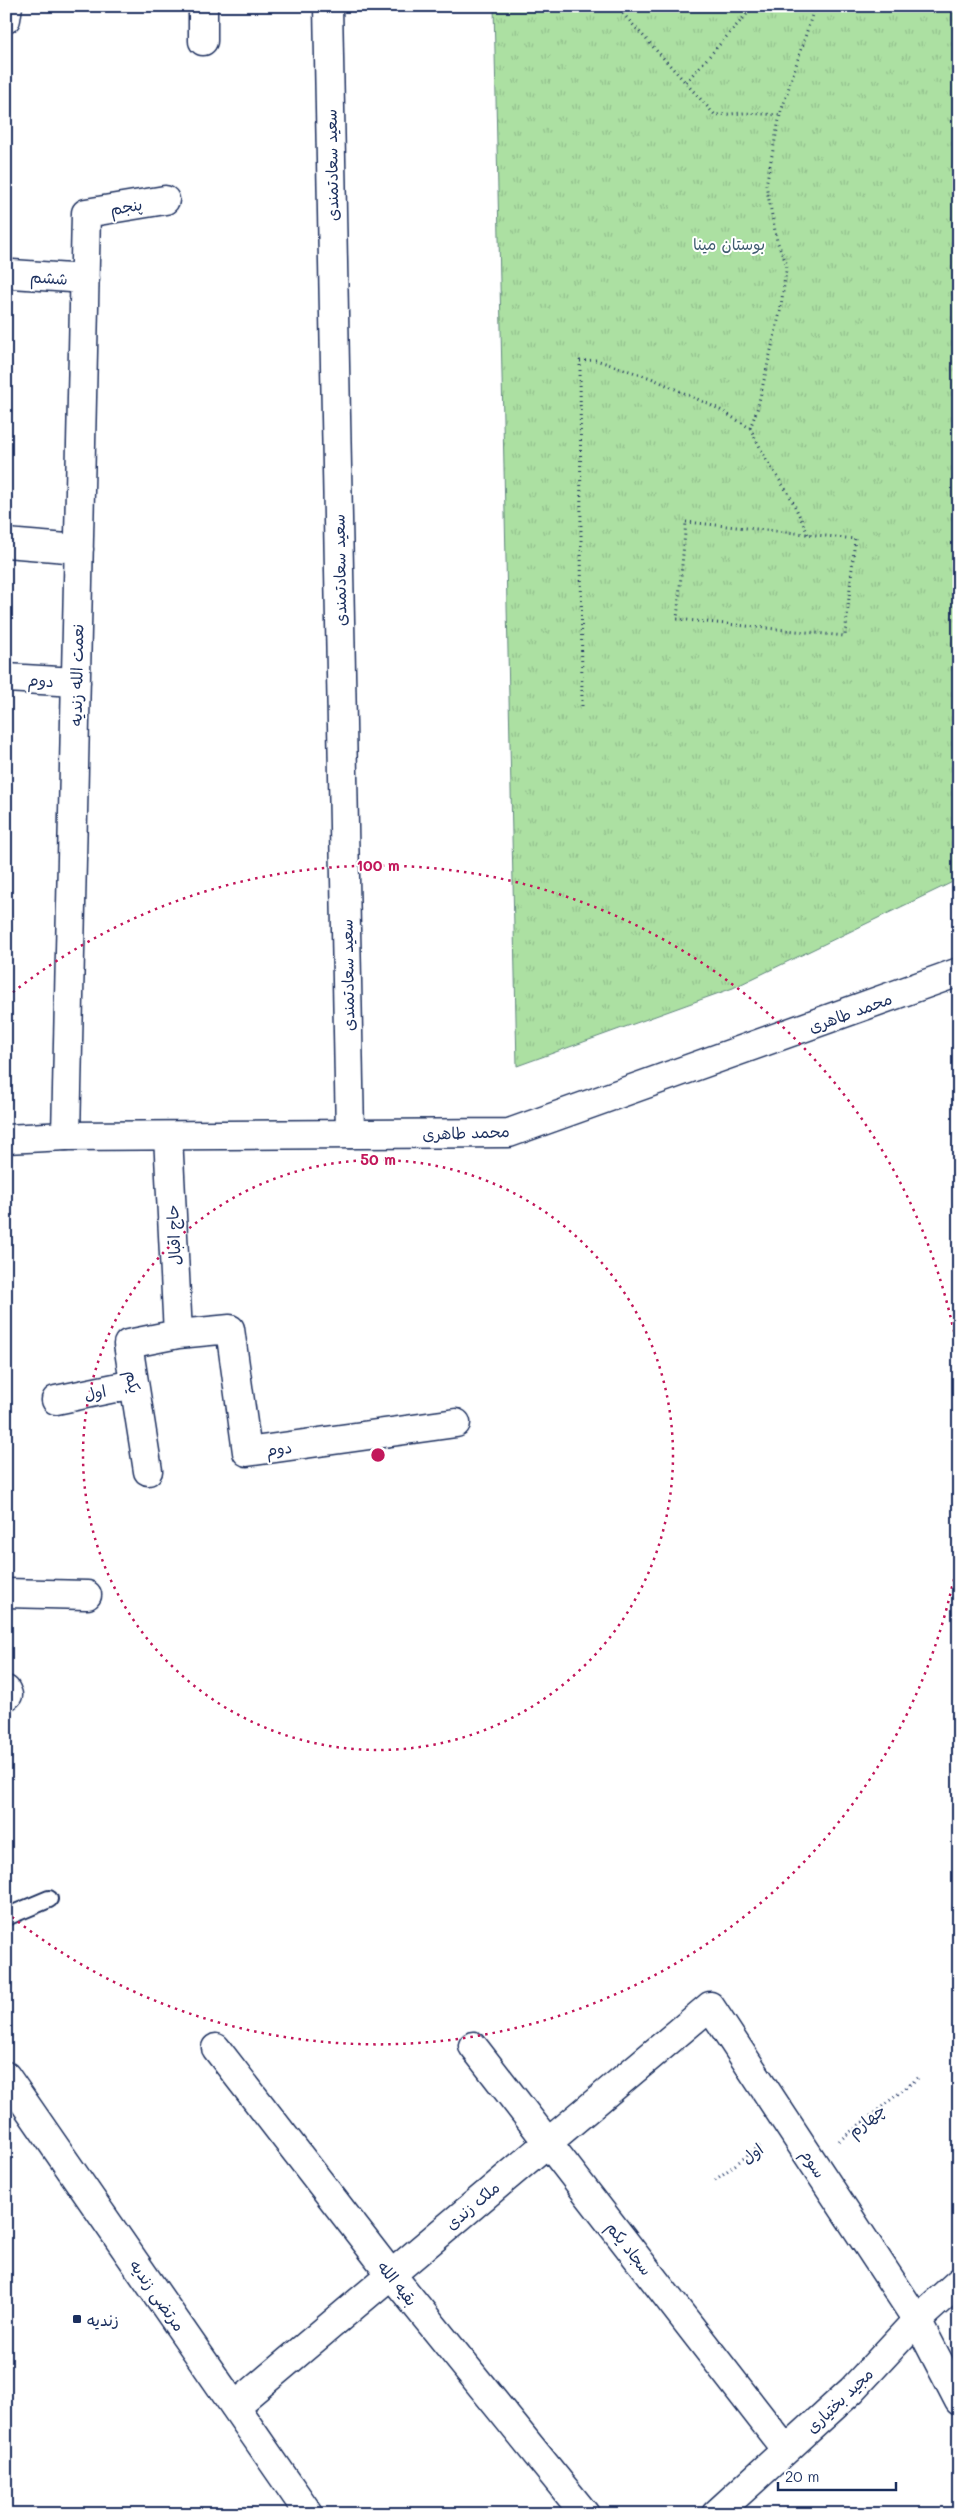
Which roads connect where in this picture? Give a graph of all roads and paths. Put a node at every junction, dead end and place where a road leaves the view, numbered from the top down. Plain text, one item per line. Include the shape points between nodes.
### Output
1 (8, 6) edge
2 (203, 6) edge
3 (328, 6) edge
4 (616, 6) edge
5 (754, 6) edge
6 (815, 6) edge
7 (6, 19) edge
8 (203, 41) dead end
9 (686, 82) junction
10 (780, 115) junction
11 (165, 200) dead end
12 (86, 213) joint
13 (12, 274) dead end
14 (85, 279) junction
15 (750, 428) junction
16 (808, 534) junction
17 (6, 543) edge
18 (79, 549) junction
19 (6, 678) edge
20 (76, 682) junction
21 (582, 706) dead end
22 (959, 972) edge
23 (350, 1134) junction
24 (66, 1136) junction
25 (168, 1136) junction
26 (6, 1139) edge
27 (178, 1334) junction
28 (134, 1384) junction
29 (56, 1400) dead end
30 (456, 1423) dead end
31 (148, 1471) dead end
32 (6, 1593) edge
33 (87, 1596) dead end
34 (49, 1900) dead end
35 (6, 1917) edge
36 (710, 2006) joint
37 (473, 2046) dead end
38 (216, 2048) dead end
39 (6, 2076) edge
40 (918, 2078) dead end
41 (789, 2125) junction
42 (547, 2142) junction
43 (813, 2162) junction
44 (715, 2180) dead end
45 (390, 2273) junction
46 (959, 2282) edge
47 (917, 2320) junction
48 (959, 2401) edge
49 (235, 2406) junction
50 (786, 2450) junction
51 (309, 2514) edge
52 (585, 2514) edge
53 (716, 2514) edge

1 - 7 street
2 - 8 street
3 - 23 street, سعید سعادتمندی
4 - 9 path
5 - 9 path
6 - 10 path
9 - 10 path via 716,115
10 - 15 path via 766,185 777,241 787,265 775,331
11 - 12 street, پنجم
12 - 14 street, نعمت الله زندیه
13 - 14 street, ششم
14 - 18 street, نعمت الله زندیه
15 - 16 path
15 - 21 path via 717,408 651,378 596,360 580,361
16 - 16 path via 686,522 677,619 846,636 855,539
17 - 18 street
18 - 20 street, نعمت الله زندیه
19 - 20 street, دوم
20 - 24 street, نعمت الله زندیه
22 - 23 street, محمد طاهری via 509,1133
23 - 25 street, محمد طاهری
24 - 25 street, محمد طاهری
24 - 26 street, محمد طاهری
25 - 27 street, حاج اقبال
27 - 28 street, یکم via 128,1344
27 - 30 street, دوم via 230,1329 247,1452
28 - 29 street, اول
28 - 31 street, یکم
32 - 33 street
34 - 35 lane
36 - 41 street, سوم
36 - 42 street, ملک زندی
37 - 42 street, سجاد یکم
38 - 45 street, بقیه الله
39 - 49 street, مرتضی زندیه
40 - 43 path, چهارم
41 - 43 street, سوم
41 - 44 path, اول
42 - 45 street, ملک زندی
42 - 50 street, سجاد یکم
43 - 47 street, سوم
45 - 49 street, ملک زندی
45 - 52 street, بقیه الله
46 - 47 street, مجید بختیاری
47 - 48 street, سوم
47 - 50 street, مجید بختیاری via 852,2390
49 - 51 street, مرتضی زندیه
50 - 53 street, مجید بختیاری

